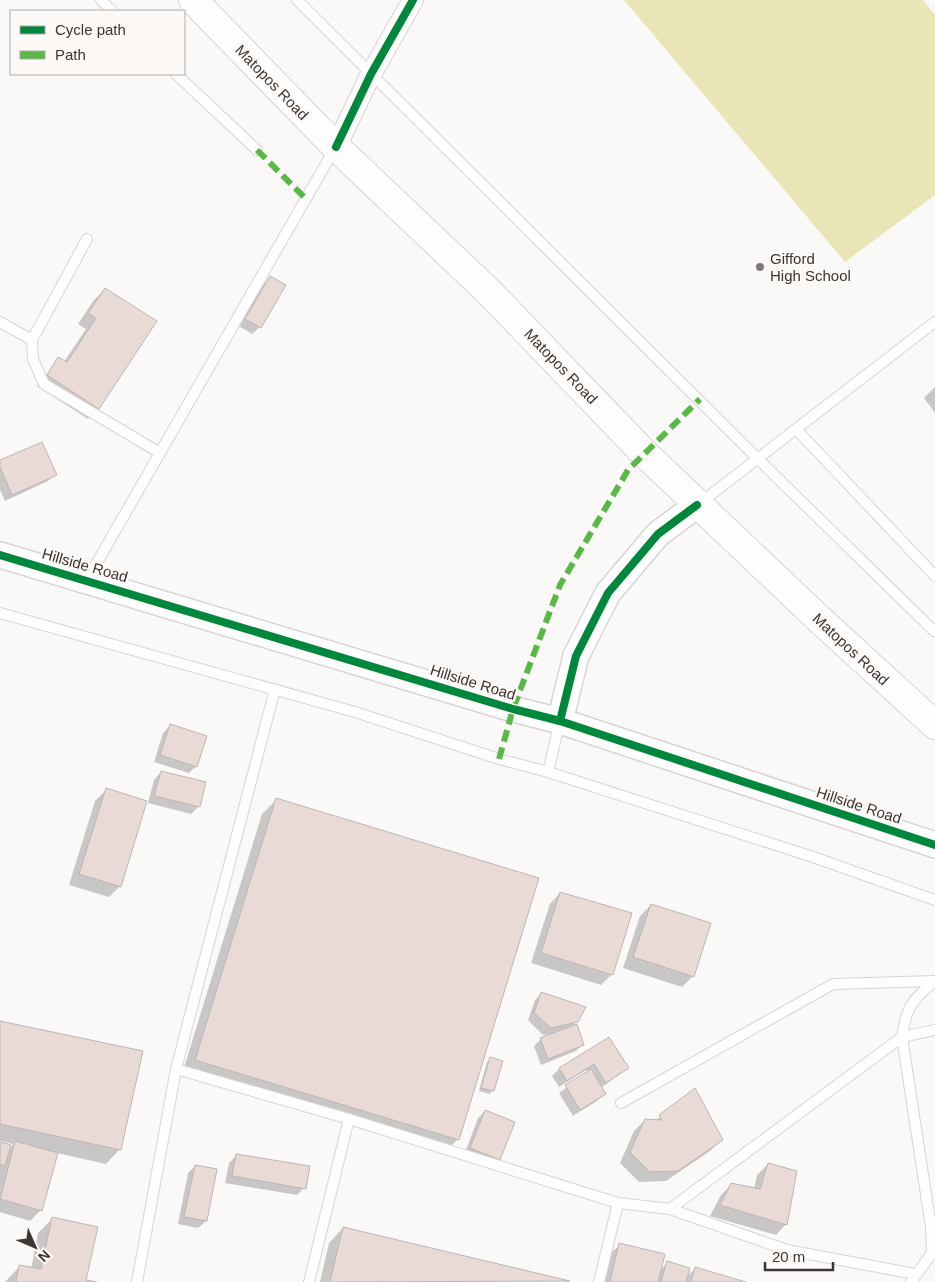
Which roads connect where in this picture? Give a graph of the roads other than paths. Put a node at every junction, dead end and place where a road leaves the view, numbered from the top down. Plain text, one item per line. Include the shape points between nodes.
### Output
1 (101, 0) edge
2 (193, 0) edge
3 (297, 0) edge
4 (413, 0) edge
5 (111, 10) edge
6 (183, 10) edge
7 (371, 74) junction
8 (177, 75) edge
9 (336, 147) junction
10 (258, 150) dead end
11 (87, 240) dead end
12 (0, 322) edge
13 (935, 322) edge
14 (32, 340) junction
15 (796, 429) junction
16 (160, 453) junction
17 (757, 458) junction
18 (697, 505) junction
19 (0, 555) edge
20 (935, 576) edge
21 (87, 580) junction
22 (0, 613) edge
23 (935, 632) edge
24 (275, 688) junction
25 (932, 717) edge
26 (560, 721) junction
27 (548, 772) junction
28 (935, 845) edge
29 (935, 900) edge
30 (935, 981) edge
31 (935, 1030) edge
32 (902, 1037) junction
33 (176, 1069) junction
34 (621, 1103) dead end
35 (349, 1119) junction
36 (618, 1203) junction
37 (670, 1210) junction
38 (933, 1255) edge
39 (913, 1278) edge
40 (137, 1282) edge
41 (309, 1282) edge
42 (599, 1282) edge

1 - 5 lane
2 - 6 street
2 - 9 main road, Matopos Road
3 - 7 lane
4 - 7 street
7 - 9 street
7 - 17 lane
8 - 10 lane
9 - 16 lane
9 - 18 main road, Matopos Road via 489,292
11 - 14 lane
12 - 14 lane
13 - 15 lane
14 - 16 lane via 33,359 44,384
15 - 17 lane
15 - 20 lane
16 - 21 lane
17 - 18 lane
17 - 23 lane
18 - 25 main road, Matopos Road
18 - 26 street via 658,534 608,593 576,656
19 - 21 street, Hillside Road
21 - 26 street, Hillside Road
22 - 24 lane
24 - 27 lane
24 - 33 lane
26 - 27 lane
26 - 28 street, Hillside Road
27 - 29 lane via 801,853
30 - 32 lane via 918,995 905,1014
30 - 34 lane via 833,984
31 - 32 lane
32 - 37 lane
32 - 38 lane
33 - 35 lane
33 - 40 lane
35 - 36 lane
35 - 41 lane
36 - 37 lane
36 - 42 lane
37 - 39 lane via 787,1250
38 - 39 lane

